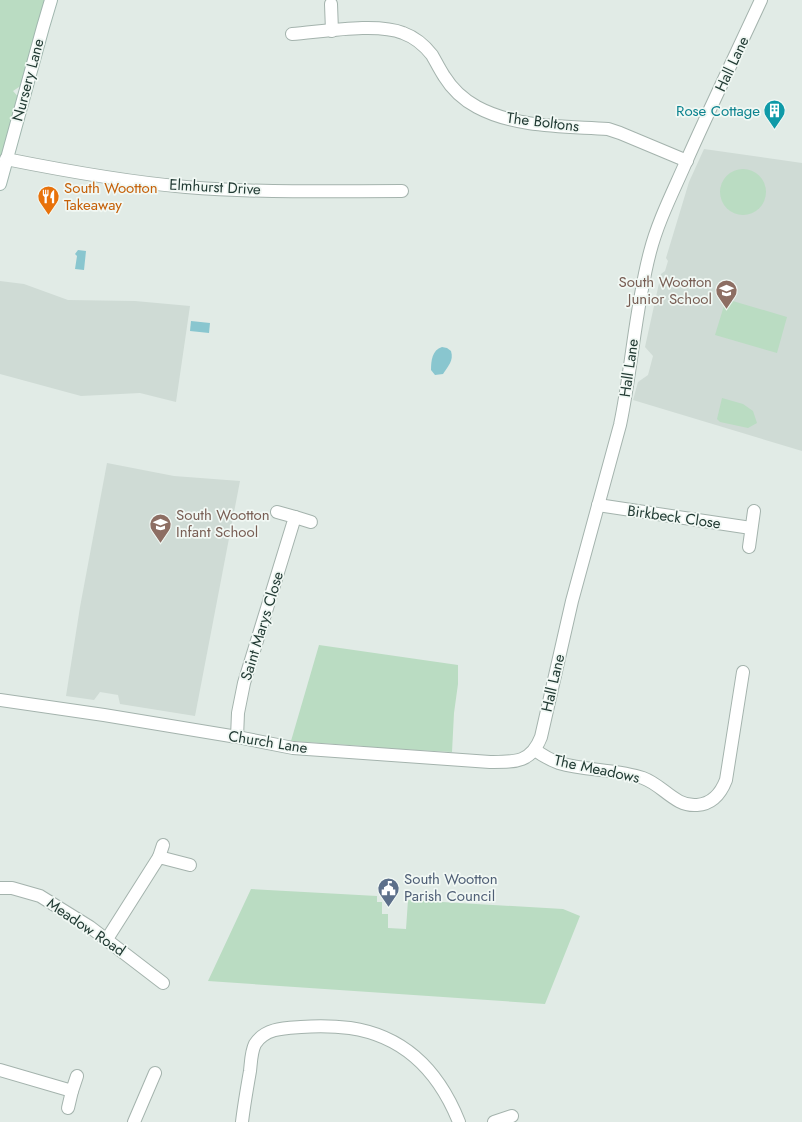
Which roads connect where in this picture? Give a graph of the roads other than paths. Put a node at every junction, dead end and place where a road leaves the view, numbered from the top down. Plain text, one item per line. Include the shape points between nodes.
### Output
1 (51, 0) edge
2 (761, 0) edge
3 (330, 4) dead end
4 (332, 30) junction
5 (292, 34) dead end
6 (6, 159) junction
7 (687, 161) junction
8 (0, 184) edge
9 (402, 191) dead end
10 (598, 505) junction
11 (754, 510) dead end
12 (277, 512) dead end
13 (295, 517) junction
14 (310, 522) dead end
15 (751, 528) junction
16 (749, 547) dead end
17 (743, 672) dead end
18 (0, 700) edge
19 (238, 737) junction
20 (535, 750) junction
21 (162, 845) dead end
22 (159, 857) junction
23 (190, 865) dead end
24 (0, 888) edge
25 (107, 939) junction
26 (163, 983) dead end
27 (0, 1070) edge
28 (155, 1073) dead end
29 (77, 1076) dead end
30 (72, 1091) junction
31 (68, 1108) dead end
32 (512, 1116) dead end
33 (134, 1122) edge
34 (242, 1122) edge
35 (459, 1122) edge
36 (494, 1122) edge

1 - 6 street, Nursery Lane
2 - 7 street, Hall Lane
3 - 4 street
4 - 5 street, The Boltons
4 - 7 street, The Boltons via 373,28 404,33 427,50 452,88 462,97 500,117 513,121 608,129
6 - 8 street, Nursery Lane
6 - 9 street, Elmhurst Drive via 135,182 188,187
7 - 10 street, Hall Lane via 662,217 650,252 637,313 624,406
10 - 15 street, Birkbeck Close
10 - 20 street, Hall Lane via 572,601 541,737
11 - 15 street
12 - 13 street
13 - 14 street
13 - 19 street, Saint Marys Close via 244,683 238,714
15 - 16 street
17 - 20 street, The Meadows via 726,780 717,795 708,802 687,805 646,779 631,774 560,763 546,758
18 - 19 street, Church Lane
19 - 20 street, Church Lane via 293,748 490,762 522,760
21 - 22 street
22 - 23 street
22 - 25 street
24 - 25 street, Meadow Road via 12,888 40,896
25 - 26 street, Meadow Road
27 - 30 street
28 - 33 street
29 - 30 street
30 - 31 street
32 - 36 street
34 - 35 street via 255,1045 265,1034 281,1028 327,1026 351,1028 381,1037 412,1053 434,1075 452,1104

